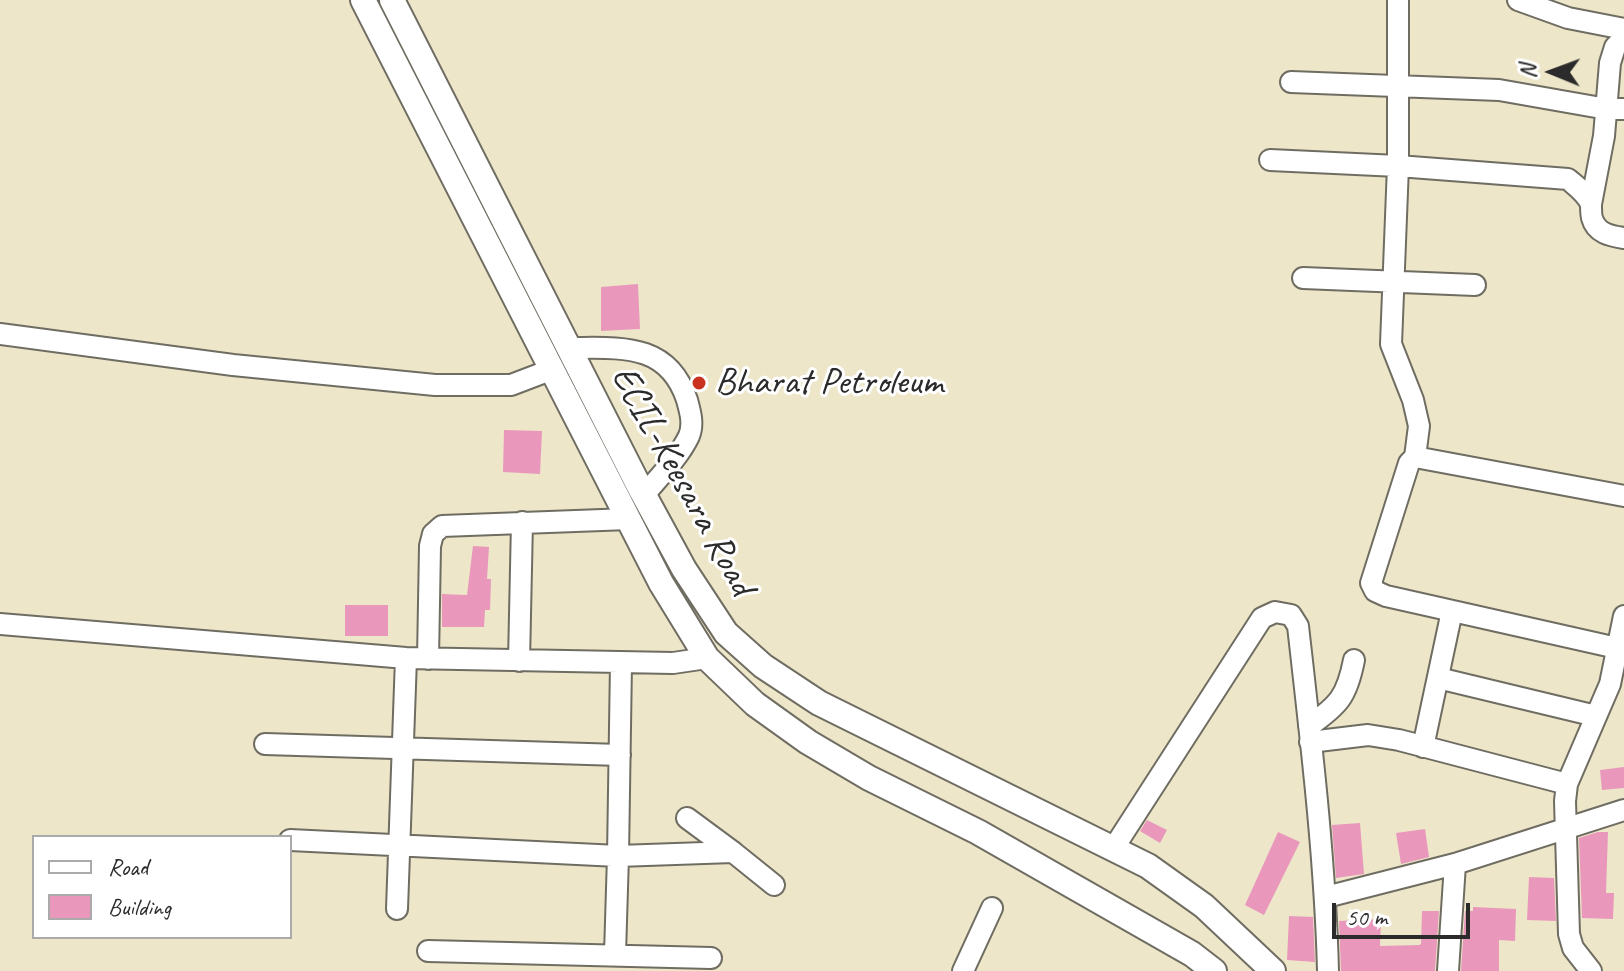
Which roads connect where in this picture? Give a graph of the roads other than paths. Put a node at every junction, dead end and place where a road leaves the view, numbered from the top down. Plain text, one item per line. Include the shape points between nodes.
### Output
1 (363, 0) edge
2 (392, 0) edge
3 (1398, 0) edge
4 (1518, 0) edge
5 (1624, 29) edge
6 (1624, 38) edge
7 (1291, 82) dead end
8 (1398, 85) junction
9 (1615, 109) edge
10 (1270, 160) dead end
11 (1398, 166) junction
12 (1591, 204) junction
13 (1624, 238) edge
14 (1303, 278) dead end
15 (1394, 280) junction
16 (1475, 285) dead end
17 (0, 334) edge
18 (569, 348) junction
19 (553, 369) junction
20 (1415, 457) junction
21 (644, 495) junction
22 (1624, 496) edge
23 (629, 519) junction
24 (522, 522) junction
25 (1452, 611) junction
26 (1624, 616) edge
27 (0, 624) edge
28 (1617, 648) junction
29 (406, 658) junction
30 (707, 658) junction
31 (428, 659) junction
32 (1354, 660) dead end
33 (519, 661) junction
34 (621, 663) junction
35 (1438, 678) junction
36 (1596, 716) junction
37 (1310, 734) junction
38 (265, 744) dead end
39 (1423, 747) junction
40 (402, 749) junction
41 (620, 755) junction
42 (1567, 784) junction
43 (1624, 810) edge
44 (687, 818) dead end
45 (1567, 827) junction
46 (292, 840) edge
47 (398, 844) junction
48 (1113, 849) junction
49 (733, 852) junction
50 (618, 856) junction
51 (1455, 864) junction
52 (774, 885) dead end
53 (1326, 897) junction
54 (992, 908) dead end
55 (397, 909) dead end
56 (428, 951) dead end
57 (615, 954) junction
58 (711, 958) dead end
59 (963, 971) edge
60 (1214, 971) edge
61 (1273, 971) edge
62 (1328, 971) edge
63 (1448, 971) edge
64 (1591, 971) edge

1 - 19 main road, ECIL-Keesara Road
2 - 18 main road, ECIL-Keesara Road
3 - 8 street
4 - 5 street via 1568,18
6 - 9 street via 1612,55
7 - 8 street
8 - 9 street via 1499,90
8 - 11 street
9 - 12 street
10 - 11 street
11 - 12 street via 1568,179
11 - 15 street
12 - 13 street via 1599,230
14 - 15 street
15 - 16 street
15 - 20 street via 1391,344 1419,426
17 - 19 street via 435,385 511,385
18 - 21 main road, ECIL-Keesara Road
18 - 21 street via 649,355 668,366 680,382 691,431
19 - 23 main road, ECIL-Keesara Road
20 - 22 street
20 - 25 street via 1371,583 1386,596
21 - 23 main road
21 - 48 main road, ECIL-Keesara Road via 726,633 763,666 819,703
23 - 24 street
23 - 30 main road, ECIL-Keesara Road
24 - 31 street via 446,524 433,534
24 - 33 street
25 - 28 street
25 - 35 street
26 - 28 street
27 - 29 street
28 - 36 street
29 - 31 street
29 - 40 street
30 - 34 street
30 - 60 main road, ECIL-Keesara Road via 755,704 808,742 978,832
31 - 33 street
32 - 37 street via 1341,701
33 - 34 street
34 - 41 street
35 - 36 street
35 - 39 street
36 - 42 street
37 - 39 street via 1368,735
37 - 48 street via 1298,626 1291,615 1275,612 1262,618
37 - 53 street
38 - 40 street
39 - 42 street
40 - 41 street
40 - 47 street
41 - 50 street
42 - 45 street
43 - 45 street
44 - 49 street
45 - 51 street
45 - 64 street via 1569,934
46 - 47 street
47 - 50 street
47 - 55 street
48 - 61 main road, ECIL-Keesara Road via 1148,866 1204,906
49 - 50 street
49 - 52 street
50 - 57 street
51 - 53 street
51 - 63 street
53 - 62 street
54 - 59 street
56 - 57 street
57 - 58 street

